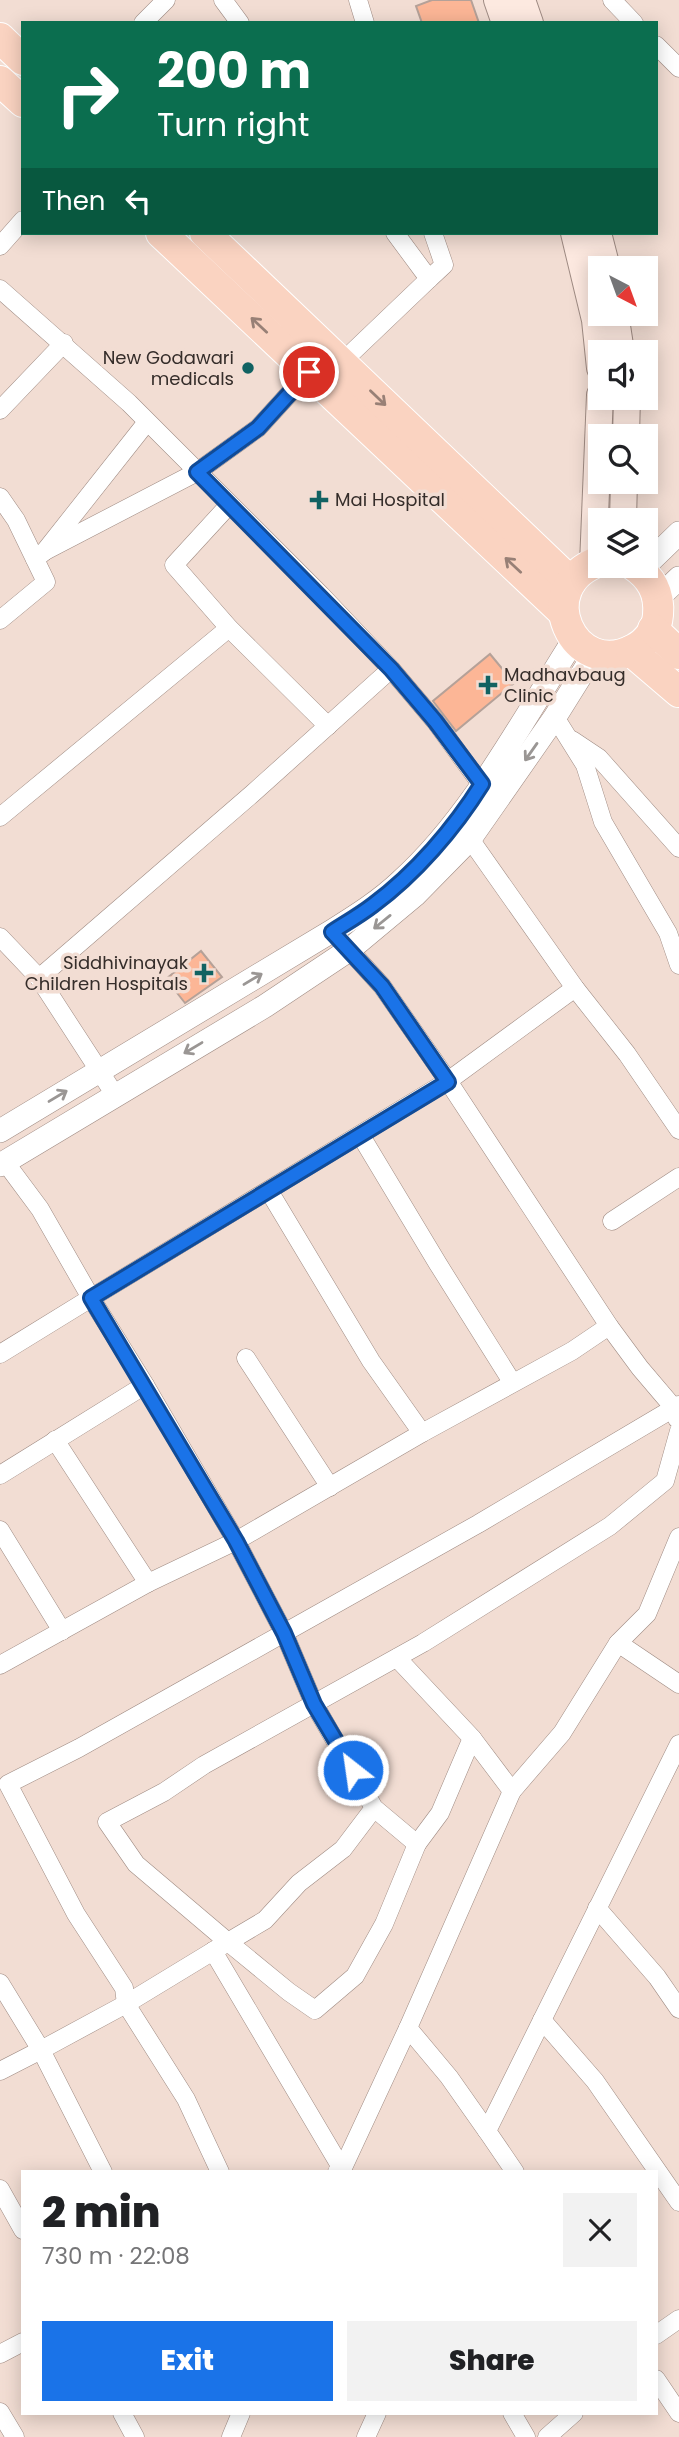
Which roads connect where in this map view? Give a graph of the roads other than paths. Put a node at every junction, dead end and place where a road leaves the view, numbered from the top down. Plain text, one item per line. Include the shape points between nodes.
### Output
1 (166, 0) edge
2 (223, 0) edge
3 (358, 0) edge
4 (497, 0) edge
5 (522, 0) edge
6 (615, 1) edge
7 (145, 21) edge
8 (239, 21) edge
9 (364, 21) edge
10 (504, 21) edge
11 (529, 21) edge
12 (632, 21) edge
13 (0, 38) edge
14 (658, 47) edge
15 (21, 58) edge
16 (679, 68) edge
17 (0, 81) edge
18 (21, 100) edge
19 (21, 222) edge
20 (163, 235) edge
21 (207, 235) edge
22 (396, 235) edge
23 (434, 235) edge
24 (575, 235) edge
25 (599, 235) edge
26 (0, 246) edge
27 (604, 256) edge
28 (429, 279) junction
29 (0, 289) edge
30 (597, 340) edge
31 (64, 343) junction
32 (341, 363) junction
33 (309, 372) junction
34 (0, 410) edge
35 (599, 410) edge
36 (148, 422) junction
37 (197, 472) junction
38 (0, 497) edge
39 (229, 505) junction
40 (592, 508) edge
41 (679, 533) edge
42 (658, 551) edge
43 (40, 555) junction
44 (588, 569) edge
45 (648, 578) edge
46 (679, 578) edge
47 (658, 598) junction
48 (0, 620) edge
49 (229, 628) junction
50 (653, 629) junction
51 (577, 634) junction
52 (631, 651) junction
53 (679, 654) edge
54 (391, 669) junction
55 (679, 692) edge
56 (328, 726) junction
57 (561, 727) junction
58 (482, 784) junction
59 (495, 803) junction
60 (0, 817) edge
61 (470, 839) junction
62 (679, 848) edge
63 (332, 932) junction
64 (2, 943) edge
65 (349, 950) junction
66 (679, 965) edge
67 (39, 978) junction
68 (575, 988) junction
69 (99, 1071) junction
70 (448, 1082) junction
71 (115, 1095) junction
72 (679, 1130) edge
73 (0, 1131) edge
74 (361, 1136) junction
75 (3, 1163) edge
76 (679, 1177) edge
77 (269, 1191) junction
78 (612, 1221) dead end
79 (91, 1298) junction
80 (609, 1326) junction
81 (0, 1354) edge
82 (246, 1358) dead end
83 (512, 1382) junction
84 (145, 1385) junction
85 (676, 1407) edge
86 (679, 1430) edge
87 (422, 1433) junction
88 (55, 1440) junction
89 (0, 1475) edge
90 (330, 1487) junction
91 (0, 1530) edge
92 (679, 1537) edge
93 (236, 1541) junction
94 (148, 1583) junction
95 (62, 1631) junction
96 (284, 1633) junction
97 (618, 1643) junction
98 (397, 1658) junction
99 (0, 1665) edge
100 (679, 1684) edge
101 (314, 1704) junction
102 (472, 1738) junction
103 (679, 1744) edge
104 (4, 1786) edge
105 (512, 1791) junction
106 (374, 1808) junction
107 (417, 1844) junction
108 (597, 1908) junction
109 (220, 1946) junction
110 (0, 1983) edge
111 (126, 2004) junction
112 (679, 2009) edge
113 (542, 2020) junction
114 (408, 2028) junction
115 (41, 2050) junction
116 (0, 2071) edge
117 (487, 2131) junction
118 (102, 2170) edge
119 (219, 2170) edge
120 (340, 2170) edge
121 (341, 2170) edge
122 (514, 2170) edge
123 (657, 2170) edge
124 (658, 2172) edge
125 (0, 2189) edge
126 (679, 2202) edge
127 (21, 2226) edge
128 (679, 2319) edge
129 (658, 2335) edge
130 (21, 2343) edge
131 (0, 2354) edge
132 (658, 2382) edge
133 (0, 2412) edge
134 (679, 2413) edge
135 (123, 2415) edge
136 (240, 2415) edge
137 (376, 2415) edge
138 (513, 2415) edge
139 (572, 2415) edge
140 (15, 2437) edge
141 (135, 2437) edge
142 (231, 2437) edge
143 (366, 2437) edge
144 (526, 2437) edge
145 (547, 2437) edge

1 - 7 street
2 - 8 street
3 - 9 street
4 - 10 main road
5 - 11 main road
6 - 12 street
13 - 15 main road
14 - 16 street
17 - 18 main road
19 - 26 street
33 -> 20 main road
21 - 32 main road
22 - 28 street
23 - 28 street via 444,265
24 - 30 main road
25 - 27 main road
28 - 32 street
29 - 31 street
31 - 34 street
31 - 36 street
32 -> 44 main road
33 - 37 street via 258,428
51 -> 33 main road
35 - 40 main road
36 - 37 street
36 - 43 street
37 - 39 street
37 - 43 street
38 - 43 street
39 - 49 street via 174,565
39 - 54 street
41 - 42 street
43 - 48 street via 46,582
44 - 51 main road via 567,588
45 - 47 main road
46 - 47 street
47 - 50 main road via 658,620
49 - 56 street
49 - 60 street
50 - 52 main road
50 - 53 main road
51 - 52 main road via 610,656
51 - 57 street
51 - 58 street
52 - 55 main road
54 - 56 street
54 - 58 street
56 - 67 street
57 -> 59 street
57 - 62 street via 599,758
57 - 66 street via 584,765 603,822 668,933
58 - 59 street
58 - 63 street via 402,880 373,906
59 - 61 street
61 -> 65 street via 415,895
61 - 68 street
63 - 65 street
69 -> 63 street
64 - 67 street
65 - 70 street via 382,986
65 -> 71 street
67 - 69 street
68 - 70 street
68 - 72 street
69 - 71 street
73 -> 69 street
70 - 74 street
70 - 80 street
71 - 75 street
74 - 77 street
74 - 83 street
75 - 79 street via 40,1209
76 - 78 street
77 - 79 street
77 - 87 street via 371,1361
79 - 81 street
79 - 84 street
80 - 83 street
80 - 85 street
82 - 90 street
83 - 87 street
84 - 88 street
84 - 93 street
85 - 86 street
85 - 96 street
86 - 98 street via 665,1481 610,1526
87 - 90 street
88 - 89 street
88 - 94 street
90 - 93 street
91 - 95 street
92 - 97 street via 647,1614
93 - 94 street
93 - 96 street
94 - 95 street
95 - 99 street
96 - 101 street
96 - 104 street
97 - 100 street
97 - 105 street via 562,1733
98 - 101 street
98 - 102 street
101 - 106 street
101 - 109 street via 107,1822 136,1864
102 - 105 street
102 - 107 street via 440,1813
103 - 108 street
104 - 111 street via 76,1914 124,1987
105 - 114 street
106 - 107 street
106 - 109 street via 343,1849 299,1883 265,1920
107 - 109 street via 384,1924 355,1976 315,2010
108 - 112 street
108 - 113 street
109 - 111 street
109 - 120 street
110 - 115 street
111 - 115 street
111 - 119 street via 186,2099
113 - 117 street
113 - 123 street via 595,2081
114 - 117 street
114 - 121 street
115 - 116 street
115 - 118 street
117 - 122 street
124 - 126 street
125 - 127 street
128 - 129 street
130 - 131 street
132 - 134 street
133 - 140 street
135 - 141 street
136 - 142 street
137 - 143 street
138 - 144 street
139 - 145 street

